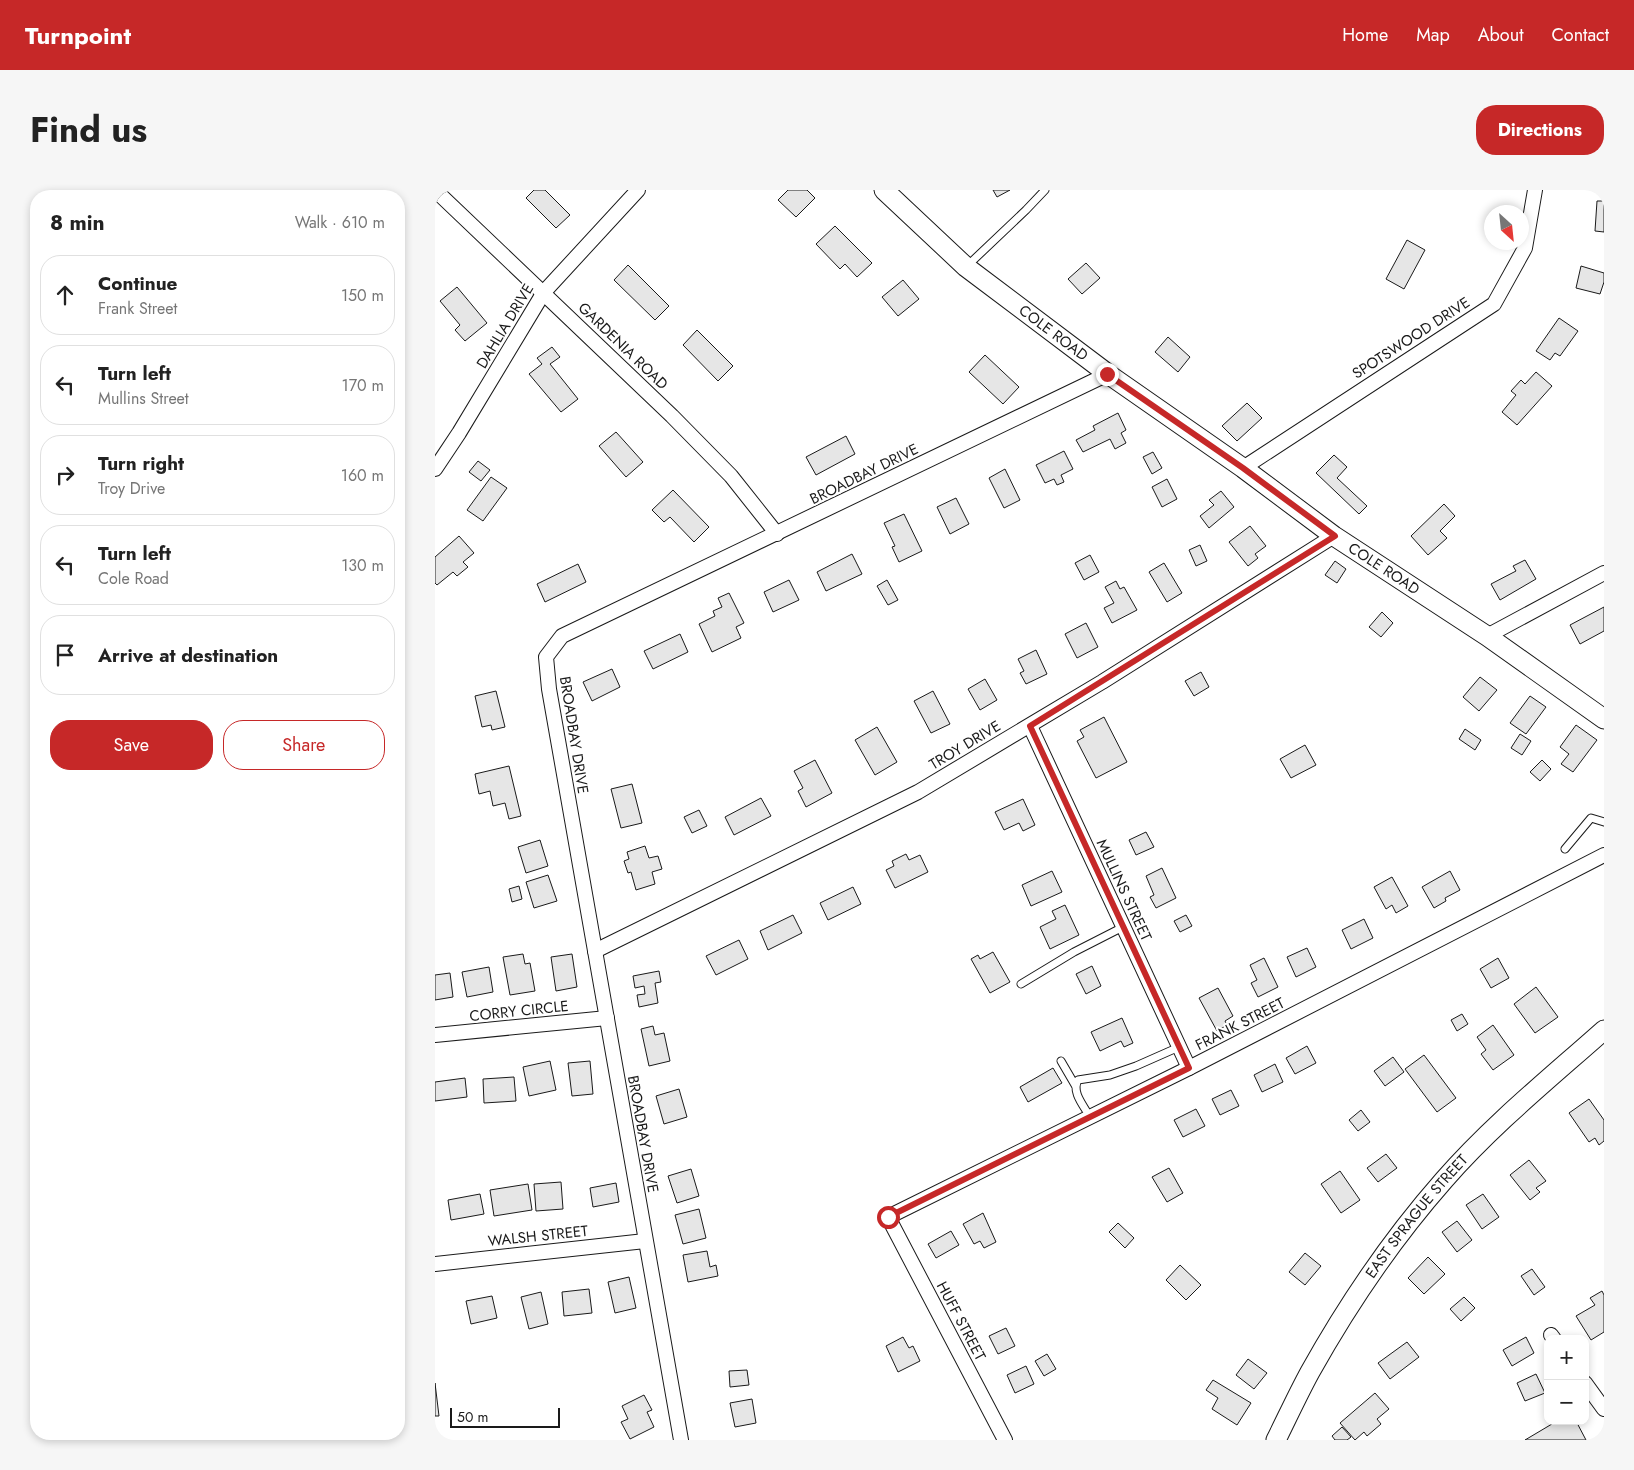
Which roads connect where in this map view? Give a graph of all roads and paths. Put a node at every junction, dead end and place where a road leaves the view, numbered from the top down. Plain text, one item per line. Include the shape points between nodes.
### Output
1 (435, 190) edge
2 (638, 190) edge
3 (884, 190) edge
4 (1045, 190) edge
5 (1535, 190) edge
6 (966, 267) junction
7 (544, 292) junction
8 (1107, 374) junction
9 (1243, 468) junction
10 (435, 469) edge
11 (777, 534) junction
12 (1335, 536) junction
13 (1604, 573) edge
14 (1487, 636) junction
15 (1604, 720) edge
16 (1030, 726) junction
17 (1604, 822) edge
18 (1565, 849) dead end
19 (1604, 855) edge
20 (1123, 926) junction
21 (595, 951) junction
22 (1021, 984) dead end
23 (607, 1018) junction
24 (1604, 1030) edge
25 (435, 1035) edge
26 (1179, 1047) junction
27 (1061, 1061) dead end
28 (1189, 1068) junction
29 (1075, 1085) junction
30 (1090, 1117) junction
31 (888, 1217) joint
32 (645, 1241) junction
33 (435, 1264) edge
34 (1589, 1388) edge
35 (1604, 1409) edge
36 (681, 1440) edge
37 (1005, 1440) edge
38 (1276, 1440) edge

1 - 7 street, GARDENIA ROAD
2 - 7 street, DAHLIA DRIVE
3 - 6 street, COLE ROAD
4 - 6 lane
5 - 9 street, SPOTSWOOD DRIVE via 1525,248 1494,304
6 - 8 street, COLE ROAD
7 - 10 street, DAHLIA DRIVE
7 - 11 street, GARDENIA ROAD via 731,476
8 - 9 street, COLE ROAD
8 - 11 street, BROADBAY DRIVE
9 - 12 street, COLE ROAD
11 - 21 street, BROADBAY DRIVE via 562,636 546,658
12 - 14 street, COLE ROAD
12 - 16 street, TROY DRIVE
13 - 14 street
14 - 15 street, COLE ROAD
16 - 20 street, MULLINS STREET
16 - 21 street, TROY DRIVE via 918,792
17 - 18 lane via 1591,818
19 - 28 street, FRANK STREET
20 - 22 lane
20 - 26 street, MULLINS STREET
21 - 23 street, BROADBAY DRIVE
23 - 25 street, CORRY CIRCLE
23 - 32 street, BROADBAY DRIVE
24 - 38 street, EAST SPRAGUE STREET via 1477,1145 1402,1231 1341,1319 1309,1373
26 - 28 street, MULLINS STREET
26 - 29 lane via 1110,1075 1078,1080
27 - 29 lane
28 - 30 street, FRANK STREET
29 - 30 lane via 1075,1091
30 - 31 street, FRANK STREET
31 - 37 street, HUFF STREET
32 - 33 street, WALSH STREET
32 - 36 street, BROADBAY DRIVE
34 - 35 street

